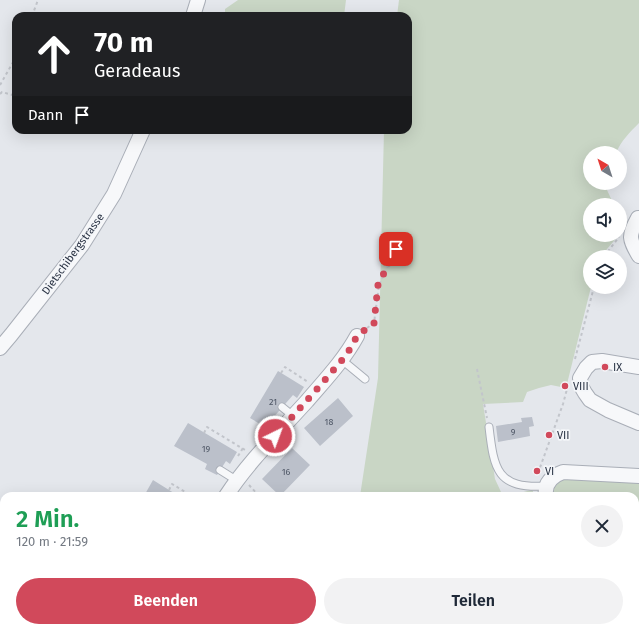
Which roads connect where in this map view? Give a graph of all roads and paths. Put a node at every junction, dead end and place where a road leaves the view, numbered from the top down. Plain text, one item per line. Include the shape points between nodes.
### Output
1 (38, 0) edge
2 (198, 0) edge
3 (34, 12) edge
4 (194, 12) edge
5 (12, 64) edge
6 (0, 85) edge
7 (0, 94) edge
8 (12, 95) edge
9 (141, 134) edge
10 (639, 218) edge
11 (632, 230) junction
12 (396, 249) dead end
13 (609, 250) edge
14 (639, 256) edge
15 (592, 294) edge
16 (357, 336) joint
17 (0, 348) edge
18 (342, 360) junction
19 (574, 364) dead end
20 (639, 368) edge
21 (477, 369) dead end
22 (281, 373) dead end
23 (365, 379) dead end
24 (318, 388) junction
25 (567, 390) dead end
26 (639, 423) edge
27 (489, 427) joint
28 (204, 433) dead end
29 (256, 456) junction
30 (220, 470) dead end
31 (639, 476) edge
32 (241, 480) junction
33 (169, 490) dead end
34 (542, 490) edge
35 (185, 492) edge
36 (230, 492) edge
37 (254, 492) edge

1 - 3 path
2 - 4 street
5 - 6 path
7 - 8 path via 2,92
9 - 17 street, Dietschibergstrasse via 114,194 82,245
10 - 11 street
11 - 13 path via 626,231
11 - 14 street via 631,240
12 - 16 path via 378,285 374,323
15 - 19 path
16 - 18 street
18 - 23 lane
18 - 24 street
20 - 26 street via 602,361 592,362 580,378 581,386 590,400
21 - 27 path
22 - 24 path via 285,367
24 - 29 street via 288,411
25 - 34 path via 535,482
27 - 34 lane via 492,454 500,474 511,482
28 - 29 path via 208,427
29 - 32 street
30 - 32 lane
31 - 34 street via 563,472 555,475
32 - 36 street
32 - 37 path
33 - 35 path via 172,484

